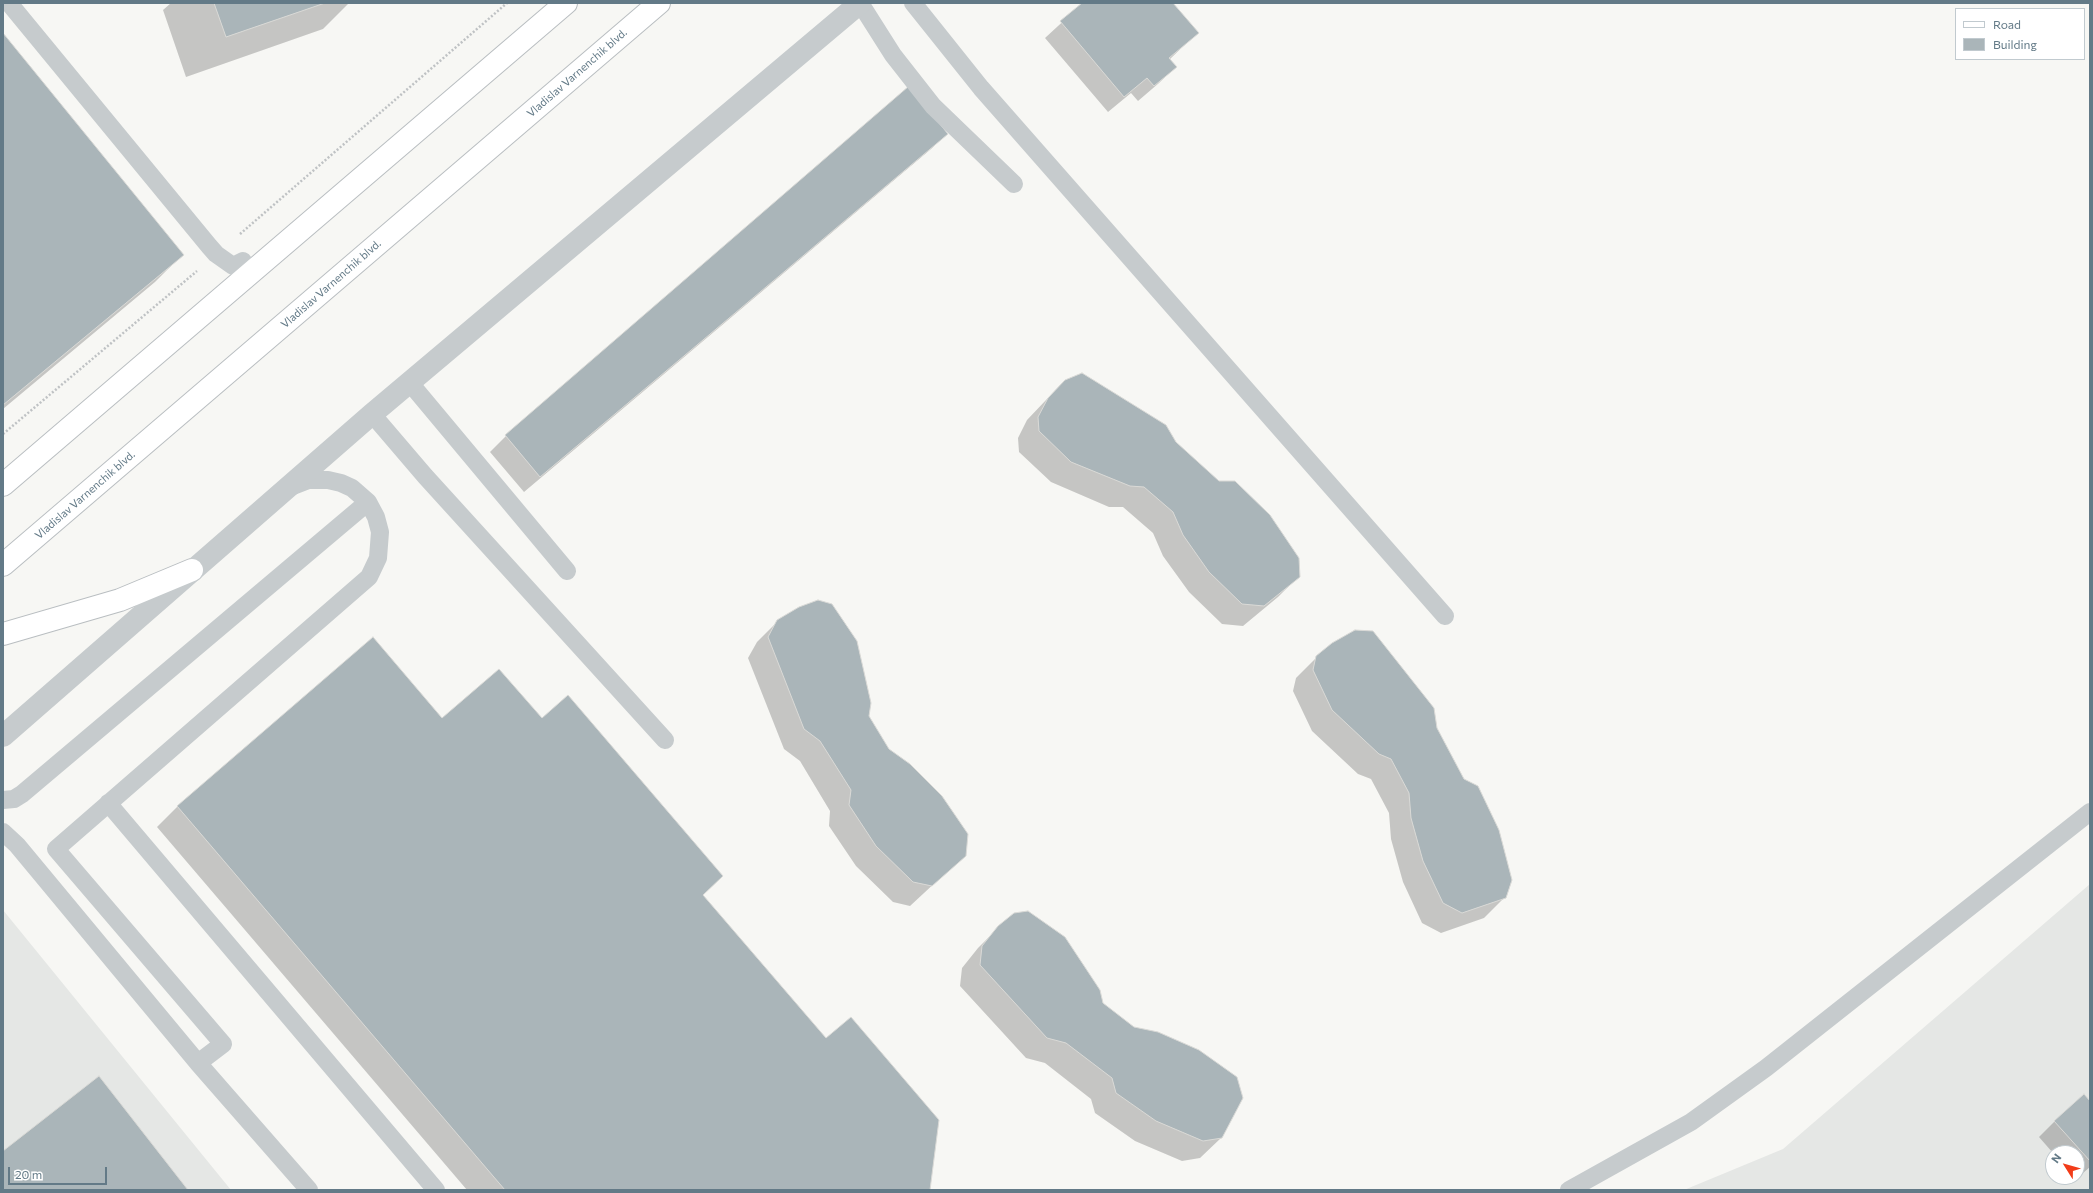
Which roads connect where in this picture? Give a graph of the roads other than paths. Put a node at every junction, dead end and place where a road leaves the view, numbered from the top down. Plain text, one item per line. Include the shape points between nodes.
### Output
1 (8, 3) edge
2 (566, 3) edge
3 (658, 3) edge
4 (860, 3) edge
5 (913, 3) edge
6 (1014, 184) dead end
7 (243, 261) dead end
8 (410, 383) junction
9 (372, 414) junction
10 (3, 486) edge
11 (289, 487) junction
12 (368, 502) junction
13 (3, 565) edge
14 (192, 570) junction
15 (567, 571) dead end
16 (1445, 616) dead end
17 (3, 634) edge
18 (3, 736) edge
19 (665, 740) dead end
20 (3, 800) edge
21 (108, 804) junction
22 (2090, 812) edge
23 (3, 822) edge
24 (3, 832) edge
25 (17, 845) junction
26 (198, 1063) junction
27 (309, 1190) edge
28 (436, 1190) edge
29 (1569, 1190) edge

1 - 7 lane via 216,254 233,266
2 - 10 main road
3 - 13 main road, Vladislav Varnenchik blvd.
4 - 6 lane via 893,55 934,106
4 - 8 street
5 - 16 lane via 981,88
8 - 9 street
8 - 15 lane
9 - 11 street
9 - 19 lane via 425,476
11 - 12 lane via 308,480 328,480 352,488
11 - 14 street
12 - 20 lane via 22,794 14,799
12 - 21 lane via 376,516 380,532 378,558 369,577
14 - 17 main road via 120,600
14 - 18 street
21 - 26 lane via 56,849 223,1044
21 - 28 lane
22 - 29 lane via 1766,1068 1690,1122
23 - 25 lane
24 - 25 lane
25 - 26 lane
26 - 27 lane

